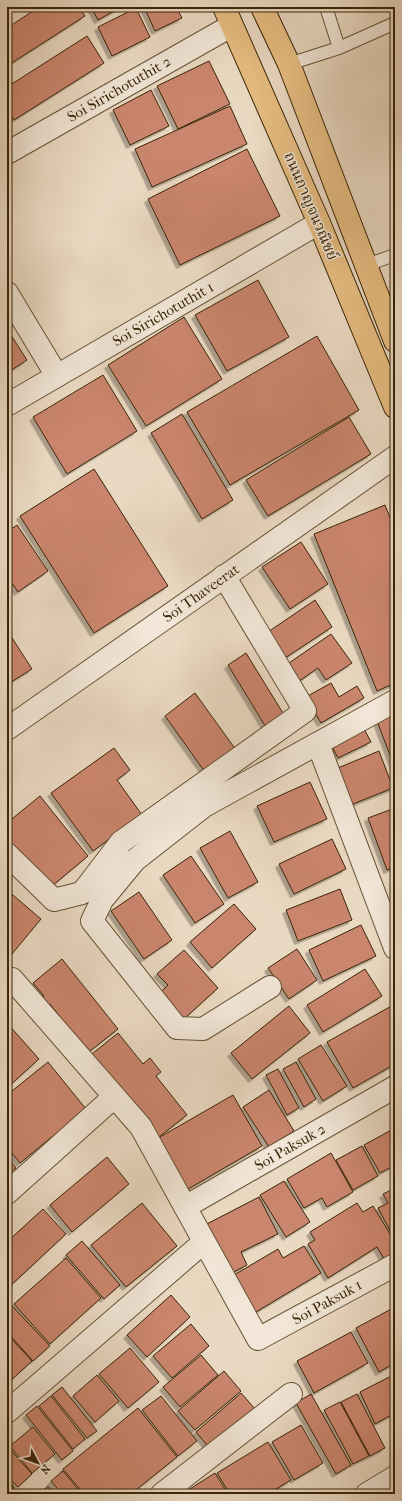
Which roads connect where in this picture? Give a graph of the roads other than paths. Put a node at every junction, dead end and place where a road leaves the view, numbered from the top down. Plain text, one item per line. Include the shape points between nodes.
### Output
1 (262, 7) edge
2 (326, 7) edge
3 (228, 16) edge
4 (395, 23) edge
5 (339, 48) junction
6 (289, 64) junction
7 (7, 153) edge
8 (319, 223) junction
9 (395, 255) edge
10 (366, 265) junction
11 (7, 293) edge
12 (395, 341) edge
13 (57, 376) junction
14 (7, 405) edge
15 (395, 407) edge
16 (395, 457) edge
17 (224, 576) junction
18 (395, 701) edge
19 (7, 729) edge
20 (318, 744) junction
21 (7, 854) edge
22 (395, 948) edge
23 (12, 979) dead end
24 (270, 987) dead end
25 (395, 1087) edge
26 (114, 1097) junction
27 (7, 1193) edge
28 (185, 1207) junction
29 (204, 1242) junction
30 (395, 1265) edge
31 (291, 1394) dead end
32 (7, 1412) edge
33 (395, 1478) edge
34 (162, 1494) edge
35 (367, 1494) edge

1 - 6 main road, ถนนกาญจนวณิชย์
2 - 5 lane
3 - 7 street, Soi Sirichotuthit 2
3 - 8 main road, ถนนกาญจนวณิชย์
4 - 5 lane
5 - 6 lane
6 - 10 main road, ถนนกาญจนวณิชย์
8 - 13 street, Soi Sirichotuthit 1
8 - 15 main road, ถนนกาญจนวณิชย์
9 - 10 lane
10 - 12 main road, ถนนกาญจนวณิชย์
11 - 13 street
13 - 14 street, Soi Sirichotuthit 1
16 - 17 street, Soi Thaveerat
17 - 19 street, Soi Thaveerat
17 - 21 street via 305,711 121,842 82,893 54,900
18 - 20 street
20 - 22 street
20 - 24 street via 204,806 175,828 135,860 102,900 92,921 177,1028 203,1029
23 - 26 street
25 - 28 street, Soi Paksuk 2
26 - 27 street
26 - 28 street via 141,1127
28 - 29 street
29 - 30 street, Soi Paksuk 1 via 258,1339
29 - 32 street
31 - 34 street
33 - 35 street

